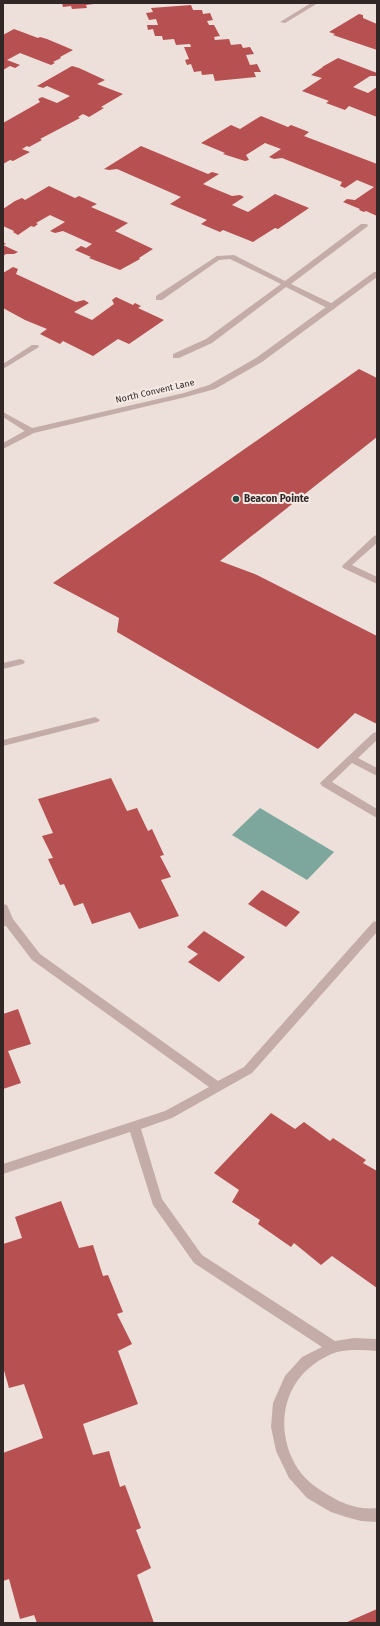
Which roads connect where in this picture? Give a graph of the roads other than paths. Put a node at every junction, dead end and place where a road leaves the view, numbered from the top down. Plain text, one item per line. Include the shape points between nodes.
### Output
1 (314, 3) edge
2 (283, 22) dead end
3 (364, 226) dead end
4 (377, 274) edge
5 (286, 284) junction
6 (159, 298) dead end
7 (332, 307) junction
8 (35, 346) dead end
9 (176, 356) dead end
10 (3, 367) edge
11 (3, 414) edge
12 (31, 431) junction
13 (3, 446) edge
14 (377, 538) edge
15 (377, 581) edge
16 (20, 662) dead end
17 (3, 666) edge
18 (95, 720) dead end
19 (376, 735) dead end
20 (3, 743) edge
21 (351, 758) junction
22 (377, 772) edge
23 (377, 814) edge
24 (3, 908) edge
25 (6, 921) edge
26 (377, 925) edge
27 (218, 1087) junction
28 (134, 1126) junction
29 (3, 1170) edge
30 (377, 1345) edge
31 (332, 1347) junction
32 (377, 1515) edge

1 - 2 street
3 - 5 street
4 - 7 street, North Convent Lane
5 - 6 street via 231,257 217,258
5 - 7 street
5 - 9 street via 209,341
7 - 12 street, North Convent Lane via 258,360 212,387
8 - 10 street
11 - 12 street
12 - 13 street, North Convent Lane
14 - 15 street via 346,566
16 - 17 street
18 - 20 street
19 - 21 street
21 - 22 street
21 - 23 street via 325,783
24 - 25 street
25 - 27 street via 36,957
26 - 27 street via 248,1070
27 - 28 street via 168,1116
28 - 29 street
28 - 31 street via 157,1200 198,1259
30 - 31 street
31 - 32 street via 311,1358 294,1374 282,1394 276,1417 278,1442 287,1466 302,1486 324,1502 348,1512

